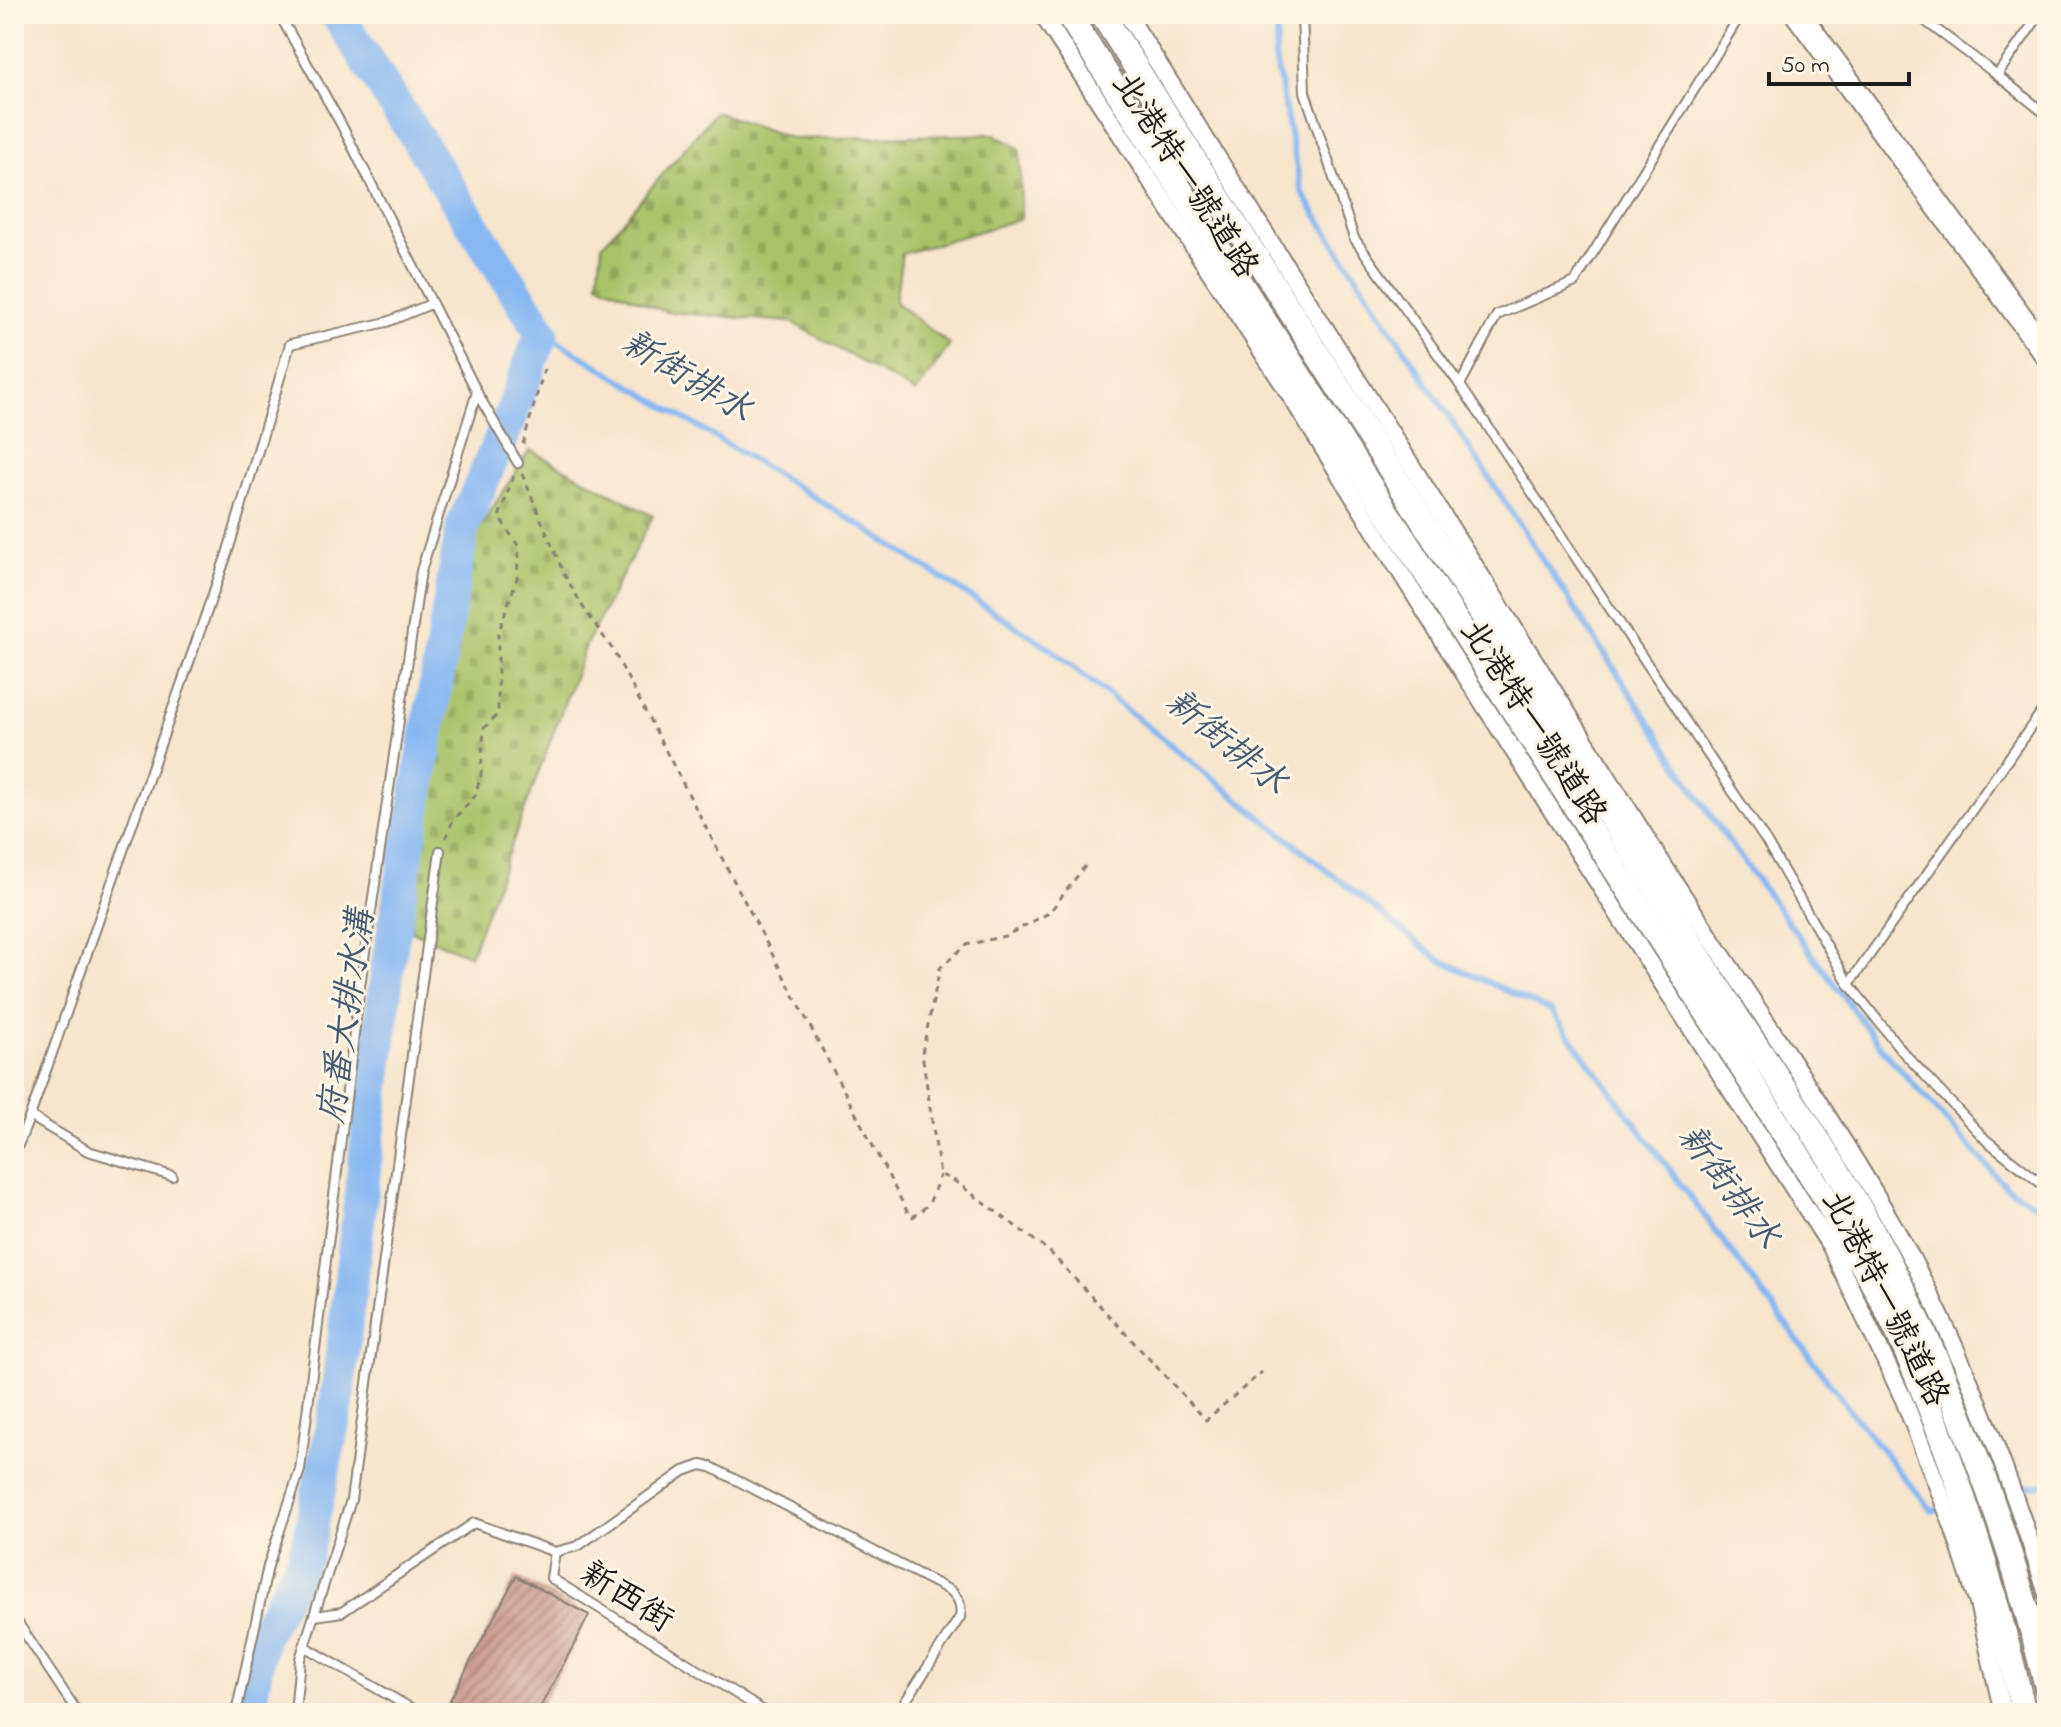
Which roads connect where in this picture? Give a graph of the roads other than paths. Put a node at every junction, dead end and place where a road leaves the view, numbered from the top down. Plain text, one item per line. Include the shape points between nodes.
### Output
1 (279, 14) edge
2 (1042, 14) edge
3 (1068, 14) edge
4 (1102, 14) edge
5 (1127, 14) edge
6 (1302, 14) edge
7 (1741, 14) edge
8 (1798, 14) edge
9 (1916, 14) edge
10 (2040, 14) edge
11 (1997, 75) junction
12 (2047, 115) edge
13 (431, 304) junction
14 (2047, 354) edge
15 (1460, 385) junction
16 (477, 392) junction
17 (518, 463) road end
18 (2047, 704) edge
19 (440, 851) road end
20 (1849, 984) junction
21 (30, 1116) junction
22 (14, 1155) edge
23 (172, 1176) dead end
24 (2047, 1188) edge
25 (1991, 1466) junction
26 (1946, 1480) junction
27 (2007, 1508) junction
28 (1961, 1522) junction
29 (555, 1552) junction
30 (2047, 1594) edge
31 (315, 1616) junction
32 (14, 1617) edge
33 (304, 1646) junction
34 (2047, 1687) edge
35 (78, 1713) edge
36 (236, 1713) edge
37 (295, 1713) edge
38 (419, 1713) edge
39 (767, 1713) edge
40 (898, 1713) edge
41 (2003, 1713) edge
42 (2024, 1713) edge

1 - 13 lane
2 - 26 street, 北港特一號道路 via 1831,1247
3 - 26 street, 北港特一號道路 via 1823,1194 1892,1320
4 - 25 street, 北港特一號道路 via 1840,1174
5 - 25 street, 北港特一號道路 via 1891,1221 1978,1401
6 - 15 lane via 1305,92 1354,238
7 - 15 lane via 1575,282 1497,315
8 - 14 street
9 - 11 lane
10 - 11 lane
11 - 12 lane
13 - 16 lane
13 - 21 lane via 387,322 290,344 227,554
15 - 20 lane via 1766,841
16 - 17 lane
16 - 36 lane via 421,571 360,986 300,1470 268,1566
18 - 20 lane
19 - 31 lane via 351,1500
20 - 24 lane via 1902,1051 1986,1140
21 - 22 lane
21 - 23 lane via 88,1151
25 - 27 street
26 - 28 street
27 - 30 street
27 - 34 street
28 - 41 street
28 - 42 street via 1997,1601
29 - 31 lane, 新西街 via 474,1523 342,1612
29 - 39 lane, 新西街 via 551,1578
29 - 40 lane via 578,1546 684,1471 711,1467 956,1596 960,1617
31 - 33 lane
32 - 35 lane
33 - 37 lane
33 - 38 lane

